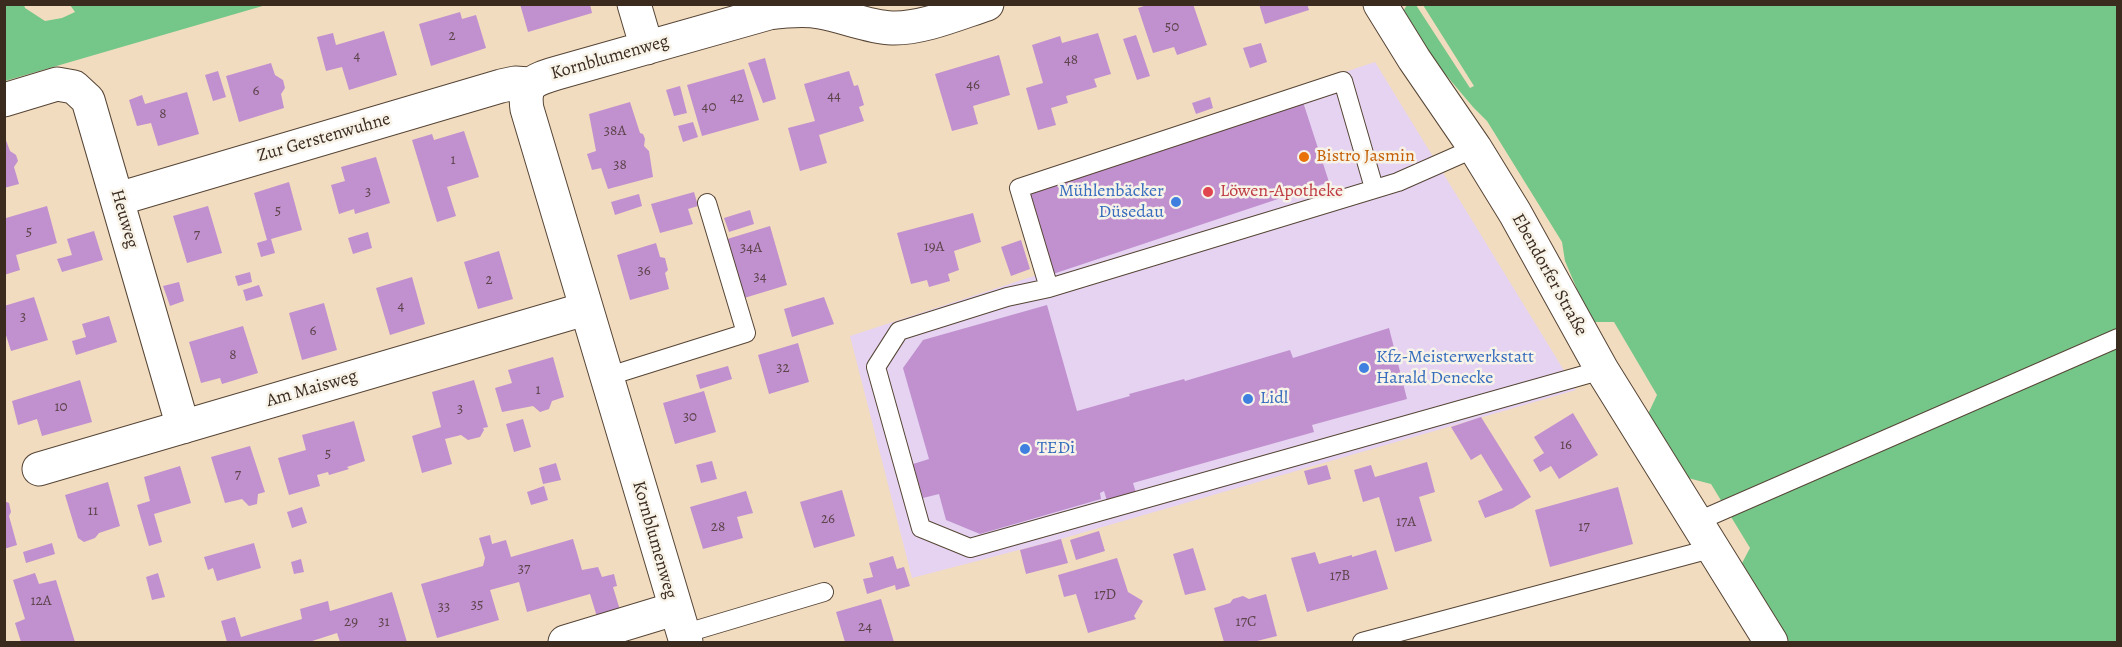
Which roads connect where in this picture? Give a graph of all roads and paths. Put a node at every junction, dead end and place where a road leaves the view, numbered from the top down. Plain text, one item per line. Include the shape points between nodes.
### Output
1 (634, 4) edge
2 (987, 4) edge
3 (1380, 4) edge
4 (646, 48) junction
5 (530, 84) junction
6 (4, 100) edge
7 (1475, 148) junction
8 (1374, 188) junction
9 (118, 199) junction
10 (707, 203) dead end
11 (1049, 288) junction
12 (585, 309) junction
13 (2118, 338) edge
14 (1602, 370) junction
15 (606, 377) junction
16 (183, 427) junction
17 (39, 469) dead end
18 (1705, 535) junction
19 (824, 592) dead end
20 (681, 629) edge
21 (565, 642) edge
22 (1362, 642) edge
23 (1771, 642) edge

1 - 4 street
2 - 4 street, Kornblumenweg via 923,24 896,28 876,27 817,11 792,10
3 - 7 street, Ebendorfer Straße
4 - 5 street, Kornblumenweg
5 - 9 street, Zur Gerstenwuhne via 501,86
5 - 12 street, Kornblumenweg via 525,96 527,109
6 - 9 street, Heuweg via 57,84 74,87 88,100
7 - 8 lane via 1398,182
7 - 14 street, Ebendorfer Straße
8 - 11 lane
8 - 11 lane via 1343,81 1019,188
9 - 16 street, Heuweg
10 - 15 lane via 746,333
11 - 14 lane via 899,330 876,367 921,528 970,548
12 - 15 street, Kornblumenweg
12 - 16 street, Am Maisweg
13 - 18 lane
14 - 18 street, Ebendorfer Straße
15 - 20 street, Kornblumenweg
16 - 17 street, Am Maisweg
18 - 22 lane
18 - 23 street, Ebendorfer Straße
19 - 20 lane
20 - 21 street

